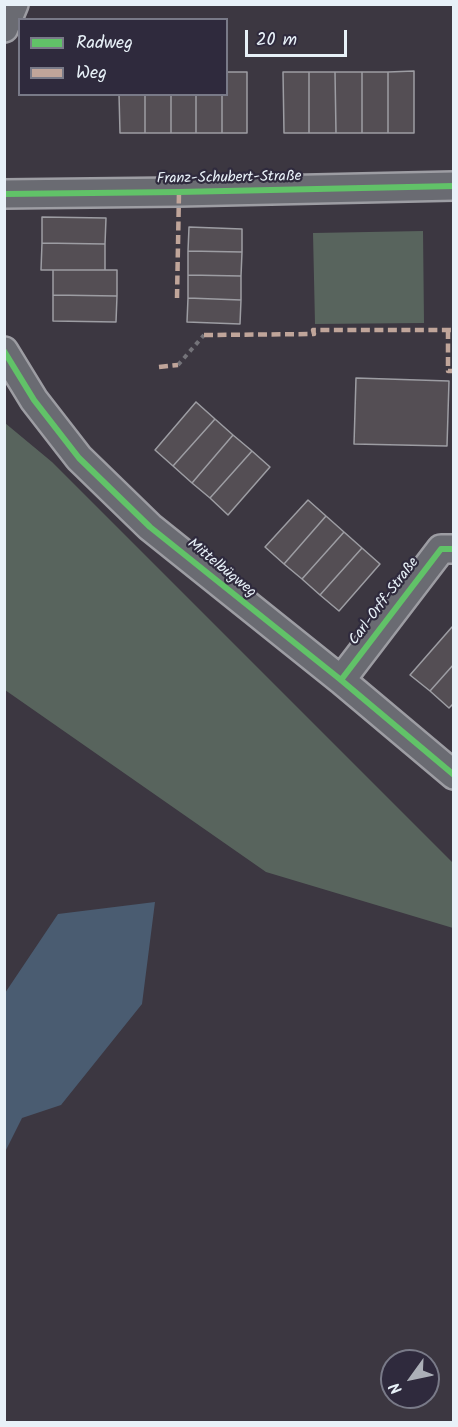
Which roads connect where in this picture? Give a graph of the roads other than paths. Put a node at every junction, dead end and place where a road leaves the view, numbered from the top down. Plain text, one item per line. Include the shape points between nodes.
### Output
1 (14, 4) edge
2 (4, 28) edge
3 (453, 186) edge
4 (4, 194) edge
5 (4, 351) edge
6 (453, 549) edge
7 (341, 680) junction
8 (453, 775) edge

1 - 2 street
3 - 4 street, Franz-Schubert-Straße
5 - 7 street, Mittelbügweg via 34,400 79,458 150,527
6 - 7 street, Carl-Orff-Straße via 441,549
7 - 8 street, Mittelbügweg

